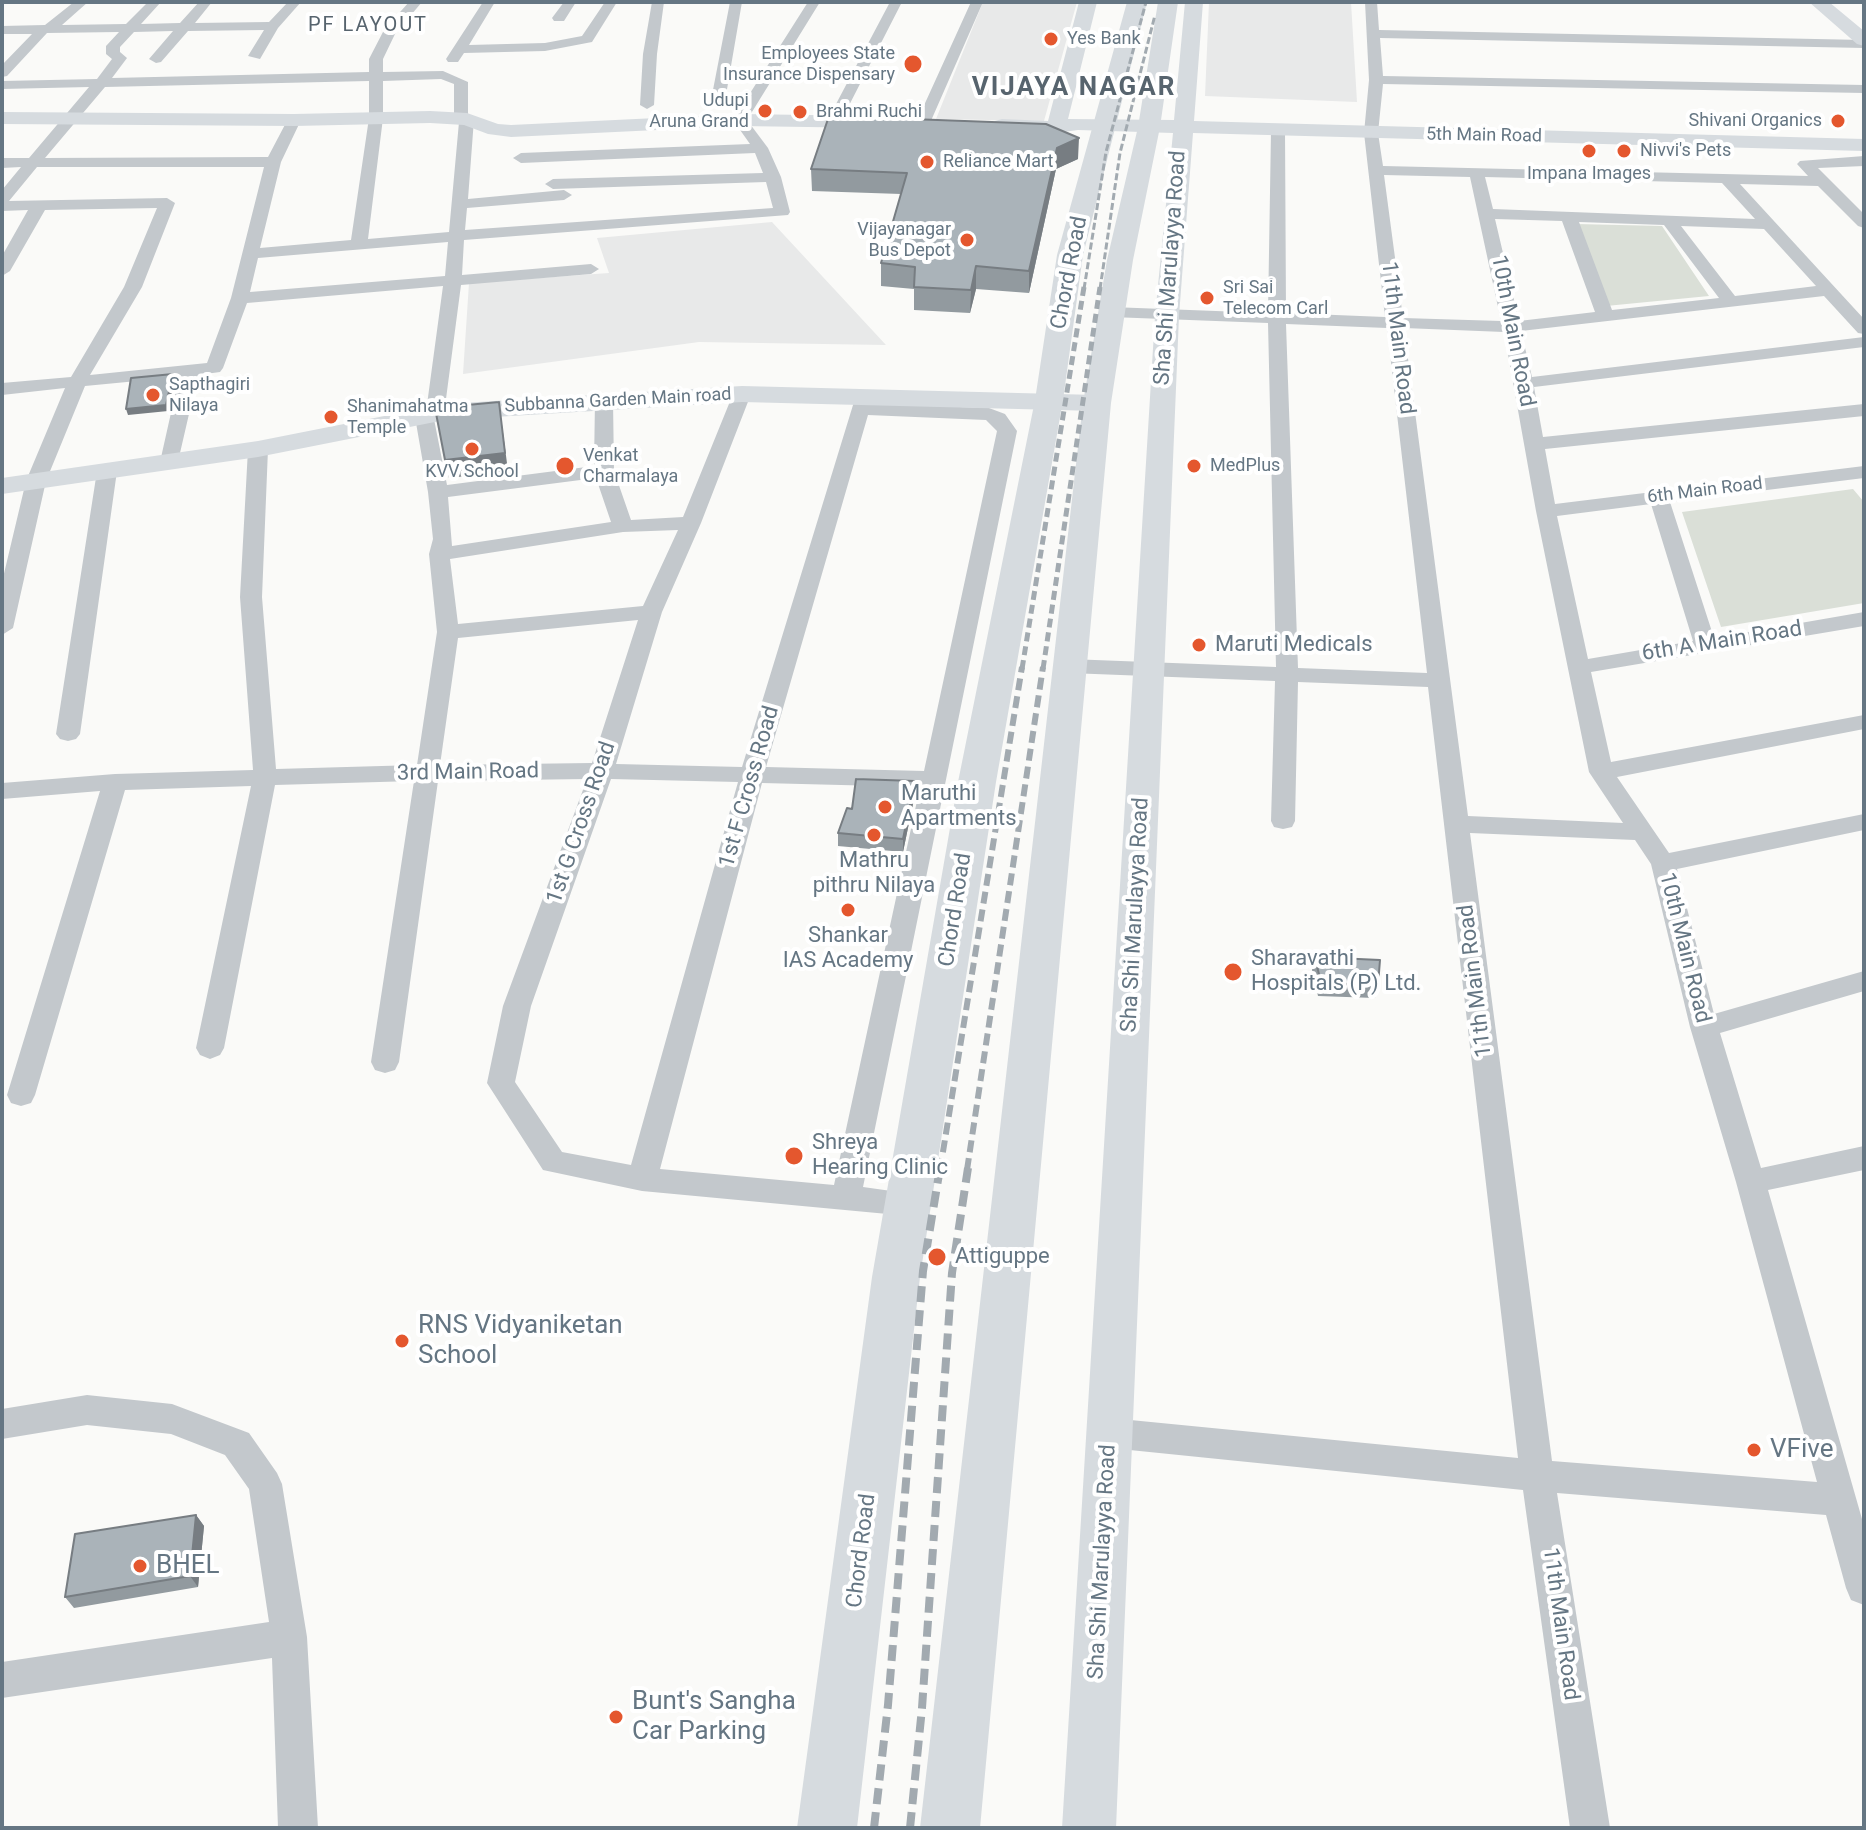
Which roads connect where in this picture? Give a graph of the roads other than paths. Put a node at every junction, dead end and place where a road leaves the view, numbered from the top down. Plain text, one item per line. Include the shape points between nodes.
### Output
1 (82, 2) edge
2 (155, 2) edge
3 (206, 2) edge
4 (295, 2) edge
5 (416, 2) edge
6 (489, 2) edge
7 (570, 2) edge
8 (611, 2) edge
9 (658, 2) edge
10 (736, 2) edge
11 (814, 2) edge
12 (896, 2) edge
13 (977, 2) edge
14 (1088, 2) edge
15 (1137, 2) edge
16 (1168, 2) edge
17 (1194, 2) edge
18 (1371, 2) edge
19 (1806, 2) edge
20 (1818, 2) edge
21 (559, 18) dead end
22 (273, 26) junction
23 (183, 28) junction
24 (46, 29) junction
25 (131, 29) junction
26 (2, 30) edge
27 (1373, 34) junction
28 (1864, 42) edge
29 (459, 49) junction
30 (255, 56) dead end
31 (156, 59) dead end
32 (2, 73) edge
33 (443, 75) junction
34 (378, 78) junction
35 (1376, 80) junction
36 (101, 82) junction
37 (2, 85) edge
38 (1864, 89) edge
39 (719, 95) dead end
40 (647, 105) dead end
41 (2, 118) edge
42 (376, 118) junction
43 (464, 118) junction
44 (71, 119) junction
45 (294, 120) junction
46 (740, 120) junction
47 (834, 121) junction
48 (908, 123) junction
49 (952, 124) edge
50 (982, 125) edge
51 (1103, 125) junction
52 (1056, 127) junction
53 (1149, 127) junction
54 (1181, 129) junction
55 (1278, 131) junction
56 (1371, 133) junction
57 (1864, 145) edge
58 (760, 148) junction
59 (521, 158) dead end
60 (1864, 161) edge
61 (273, 162) junction
62 (2, 163) edge
63 (36, 163) junction
64 (1376, 170) junction
65 (1477, 175) junction
66 (773, 177) junction
67 (1728, 180) junction
68 (1821, 181) junction
69 (162, 184) junction
70 (2, 200) edge
71 (40, 204) junction
72 (460, 204) junction
73 (2, 206) edge
74 (1487, 214) junction
75 (1569, 218) junction
76 (1669, 221) junction
77 (1864, 223) edge
78 (1769, 224) junction
79 (457, 236) junction
80 (359, 245) junction
81 (250, 254) junction
82 (591, 269) dead end
83 (2, 271) edge
84 (453, 278) junction
85 (1829, 290) junction
86 (240, 298) junction
87 (1730, 301) junction
88 (1111, 312) junction
89 (1605, 315) junction
90 (1167, 316) junction
91 (1277, 319) junction
92 (1395, 323) junction
93 (1509, 327) junction
94 (1864, 329) edge
95 (1864, 342) edge
96 (190, 370) junction
97 (78, 380) junction
98 (1524, 383) junction
99 (2, 389) edge
100 (742, 394) junction
101 (604, 400) junction
102 (1049, 400) junction
103 (864, 402) junction
104 (1097, 403) junction
105 (1864, 410) edge
106 (429, 416) junction
107 (1534, 444) junction
108 (258, 449) junction
109 (170, 462) junction
110 (107, 471) junction
111 (604, 471) junction
112 (1864, 472) edge
113 (36, 481) junction
114 (2, 486) edge
115 (438, 492) junction
116 (1658, 496) junction
117 (1546, 511) junction
118 (691, 523) junction
119 (623, 526) junction
120 (439, 554) junction
121 (651, 612) junction
122 (1864, 619) edge
123 (2, 628) edge
124 (448, 632) junction
125 (1705, 644) junction
126 (1069, 666) junction
127 (1580, 667) junction
128 (1149, 668) junction
129 (1287, 674) junction
130 (1439, 680) junction
131 (1864, 722) edge
132 (68, 734) dead end
133 (602, 771) junction
134 (1601, 772) junction
135 (426, 773) junction
136 (752, 774) junction
137 (265, 776) junction
138 (935, 779) junction
139 (115, 782) junction
140 (2, 791) edge
141 (1283, 821) dead end
142 (1864, 822) edge
143 (1457, 824) junction
144 (1642, 832) junction
145 (1663, 863) junction
146 (1864, 981) edge
147 (1704, 1027) junction
148 (210, 1048) dead end
149 (385, 1062) dead end
150 (21, 1095) dead end
151 (1864, 1158) edge
152 (642, 1179) junction
153 (1751, 1182) junction
154 (846, 1198) junction
155 (909, 1204) junction
156 (2, 1424) edge
157 (1110, 1433) junction
158 (1538, 1476) junction
159 (1840, 1500) junction
160 (1864, 1588) edge
161 (289, 1637) junction
162 (2, 1680) edge
163 (298, 1828) edge
164 (827, 1828) edge
165 (950, 1828) edge
166 (1089, 1828) edge
167 (1590, 1828) edge

1 - 24 street
2 - 25 street
3 - 23 street
4 - 22 street
5 - 34 street via 382,43 376,59
6 - 29 street
7 - 21 street
8 - 29 street via 587,39 545,47
9 - 40 street
10 - 39 street
11 - 46 street
12 - 47 street
13 - 48 street
14 - 52 street
15 - 51 main road, Chord Road
16 - 53 main road
17 - 54 street, Sha Shi Marulayya Road
18 - 27 street, 11th Main Road
19 - 20 street
20 - 28 street
22 - 23 street
22 - 30 street
23 - 25 street
23 - 31 street
24 - 25 street
24 - 26 street
24 - 32 street
25 - 36 street via 113,46 113,54 120,58
27 - 28 street
27 - 35 street, 11th Main Road
29 - 33 street
33 - 34 street
33 - 43 street via 461,82
34 - 36 street
34 - 42 street
35 - 38 street
35 - 56 street, 11th Main Road
36 - 37 street
36 - 44 street
41 - 44 street
42 - 43 street
42 - 45 street
42 - 80 street
43 - 46 street via 511,131
43 - 72 street
44 - 45 street
44 - 63 street
45 - 61 street
46 - 47 street
46 - 58 street
47 - 48 street
48 - 49 street
50 - 52 street, 5th Main Road
51 - 52 street, 5th Main Road
51 - 53 street, 5th Main Road
51 - 102 main road, Chord Road via 1070,255
53 - 54 street, 5th Main Road
53 - 88 main road
54 - 55 street, 5th Main Road
54 - 90 street, Sha Shi Marulayya Road
55 - 56 street, 5th Main Road
55 - 91 street
56 - 57 street, 5th Main Road
56 - 64 street, 11th Main Road
58 - 59 street
58 - 66 street
60 - 68 street via 1805,164
61 - 69 street
61 - 81 street
62 - 63 street
63 - 69 street
63 - 70 street
64 - 65 street
64 - 92 street, 11th Main Road
65 - 67 street
65 - 74 street, 10th Main Road
66 - 72 street via 558,189
66 - 79 street via 782,212
67 - 68 street
67 - 78 street
68 - 77 street
69 - 71 street
69 - 97 street via 167,203 133,287
71 - 73 street
71 - 83 street
72 - 79 street
74 - 75 street
74 - 93 street, 10th Main Road
75 - 76 street
75 - 89 street
76 - 78 street
76 - 87 street
78 - 85 street
79 - 80 street
79 - 84 street
80 - 81 street
81 - 86 street
82 - 84 street
84 - 86 street
84 - 106 street
85 - 87 street
85 - 94 street
86 - 96 street via 214,368
87 - 89 street
88 - 90 street
88 - 104 main road
89 - 93 street
90 - 91 street
90 - 128 street, Sha Shi Marulayya Road
91 - 92 street
91 - 129 street
92 - 93 street
92 - 130 street, 11th Main Road
93 - 98 street, 10th Main Road
95 - 98 street
96 - 97 street
96 - 109 street
97 - 99 street
97 - 113 street
98 - 107 street, 10th Main Road
100 - 101 street, Subbanna Garden Main road
100 - 103 street, Subbanna Garden Main road
100 - 118 street, 1st G Cross Road
101 - 106 street, Subbanna Garden Main road
101 - 111 street
102 - 103 street, Subbanna Garden Main road
102 - 104 street, Subbanna Garden Main road
102 - 155 main road, Chord Road via 977,782
103 - 136 street, 1st F Cross Road
103 - 138 street via 989,414 1007,431
104 - 126 main road
105 - 107 street
106 - 108 street, Subbanna Garden Main road
106 - 115 street
107 - 117 street, 10th Main Road
108 - 109 street, Subbanna Garden Main road
108 - 137 street via 251,597
109 - 110 street, Subbanna Garden Main road
110 - 113 street, Subbanna Garden Main road
110 - 132 street
111 - 115 street
111 - 119 street
112 - 116 street, 6th Main Road
113 - 114 street, Subbanna Garden Main road
113 - 123 street
115 - 120 street via 443,539
116 - 117 street, 6th Main Road
116 - 125 street
117 - 127 street, 10th Main Road
118 - 119 street
118 - 121 street, 1st G Cross Road
119 - 120 street
120 - 124 street
121 - 124 street
121 - 133 street, 1st G Cross Road
122 - 125 street, 6th A Main Road
124 - 135 street
125 - 127 street, 6th A Main Road
126 - 128 street
126 - 165 main road
127 - 134 street, 10th Main Road
128 - 129 street
128 - 157 street, Sha Shi Marulayya Road
129 - 130 street
129 - 141 street
130 - 143 street, 11th Main Road
131 - 134 street
133 - 135 street, 3rd Main Road
133 - 136 street, 3rd Main Road
133 - 152 street, 1st G Cross Road via 517,1006 501,1083 553,1162
134 - 144 street, 10th Main Road
135 - 137 street, 3rd Main Road
135 - 149 street
136 - 138 street, 3rd Main Road
136 - 152 street, 1st F Cross Road
137 - 139 street, 3rd Main Road
137 - 148 street
138 - 154 street
139 - 140 street, 3rd Main Road
139 - 150 street
142 - 145 street
143 - 144 street
143 - 158 street, 11th Main Road
144 - 145 street, 10th Main Road
145 - 147 street, 10th Main Road
146 - 147 street
147 - 153 street, 10th Main Road
151 - 153 street
152 - 154 street, 1st G Cross Road
153 - 159 street, 10th Main Road
154 - 155 street, 1st G Cross Road
155 - 164 main road, Chord Road
156 - 161 street via 87,1410 172,1419 237,1444 265,1484
157 - 158 street
157 - 166 street, Sha Shi Marulayya Road
158 - 159 street
158 - 167 street, 11th Main Road
159 - 160 street, 10th Main Road
161 - 162 street
161 - 163 street

